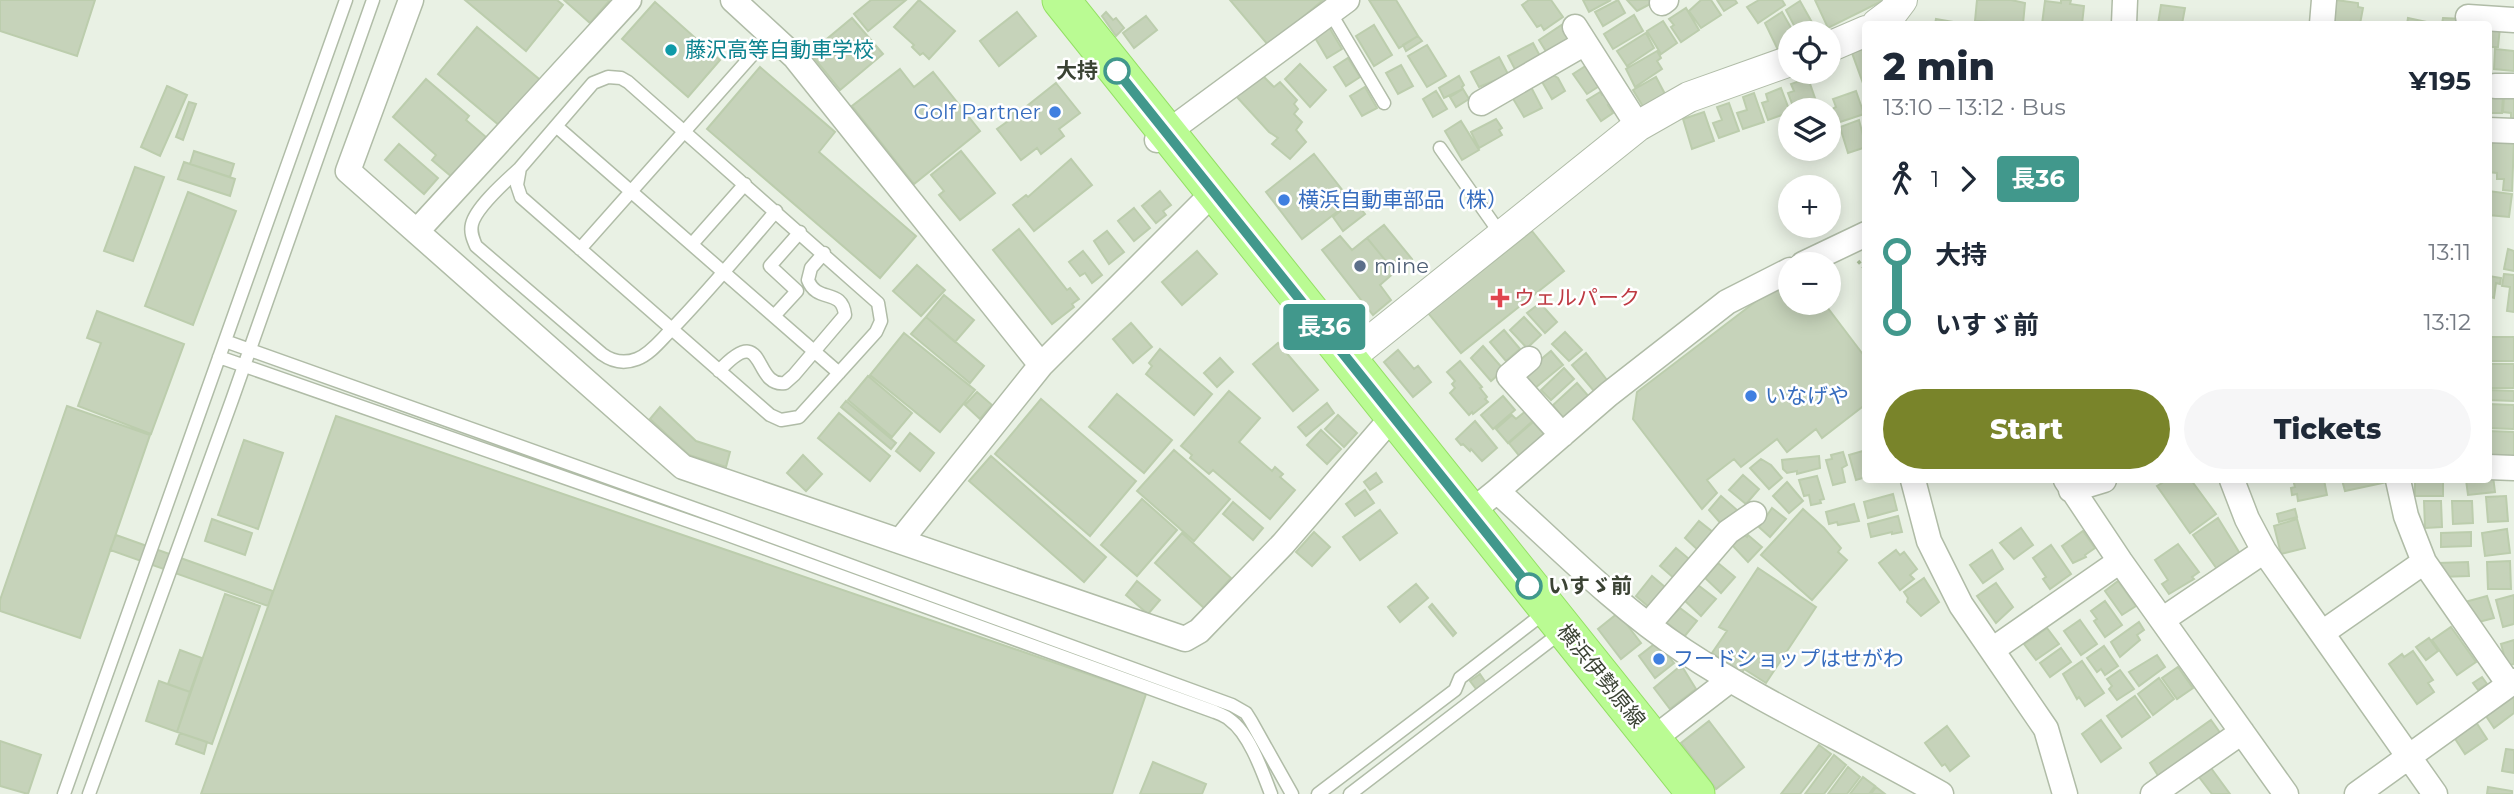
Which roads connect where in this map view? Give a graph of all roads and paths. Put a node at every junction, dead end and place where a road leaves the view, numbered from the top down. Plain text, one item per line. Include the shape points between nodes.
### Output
1 (346, 0) edge
2 (373, 0) edge
3 (411, 0) edge
4 (629, 0) edge
5 (733, 0) edge
6 (1039, 0) edge
7 (1061, 0) edge
8 (2125, 0) edge
9 (2324, 0) edge
10 (1338, 6) edge
11 (1904, 9) edge
12 (2468, 17) dead end
13 (2514, 20) edge
14 (1882, 21) edge
15 (2124, 21) edge
16 (2322, 21) edge
17 (1862, 33) edge
18 (770, 35) junction
19 (1841, 42) edge
20 (1778, 65) edge
21 (1384, 103) dead end
22 (1480, 103) dead end
23 (556, 126) junction
24 (1638, 126) junction
25 (2492, 130) edge
26 (685, 131) junction
27 (2514, 131) edge
28 (1160, 138) junction
29 (1440, 148) dead end
30 (520, 168) junction
31 (745, 184) junction
32 (632, 191) junction
33 (1202, 204) junction
34 (776, 211) junction
35 (417, 231) junction
36 (800, 232) junction
37 (1502, 236) junction
38 (1862, 236) edge
39 (692, 244) junction
40 (580, 249) junction
41 (1828, 252) edge
42 (824, 253) junction
43 (724, 272) junction
44 (1778, 276) edge
45 (774, 316) junction
46 (671, 329) junction
47 (225, 341) junction
48 (249, 350) junction
49 (815, 352) junction
50 (219, 357) junction
51 (1349, 358) junction
52 (1529, 359) dead end
53 (1041, 365) junction
54 (244, 366) junction
55 (719, 371) junction
56 (839, 373) junction
57 (1382, 429) junction
58 (1562, 435) junction
59 (2492, 467) edge
60 (2514, 468) edge
61 (1914, 483) edge
62 (2233, 483) edge
63 (2399, 483) edge
64 (2069, 485) edge
65 (1484, 502) junction
66 (1754, 514) dead end
67 (901, 540) junction
68 (2264, 551) junction
69 (2120, 561) junction
70 (2424, 562) junction
71 (2162, 620) junction
72 (1648, 625) junction
73 (1543, 630) junction
74 (2322, 633) junction
75 (1992, 650) junction
76 (1730, 680) junction
77 (2511, 682) edge
78 (2242, 732) junction
79 (1652, 740) junction
80 (2409, 756) junction
81 (1907, 786) edge
82 (64, 794) edge
83 (89, 794) edge
84 (1271, 794) edge
85 (1292, 794) edge
86 (1318, 794) edge
87 (1350, 794) edge
88 (1671, 794) edge
89 (1696, 794) edge
90 (1941, 794) edge
91 (2065, 794) edge
92 (2153, 794) edge
93 (2286, 794) edge
94 (2357, 794) edge
95 (2435, 794) edge

1 - 47 lane
2 - 48 lane
3 - 35 street via 348,172
4 - 35 street
5 - 18 street
6 - 28 main road, 横浜伊勢原線
7 - 28 main road, 横浜伊勢原線
8 - 15 street
9 - 16 street
10 - 21 lane
10 - 28 street
11 - 14 street
12 - 13 street
17 - 19 street
18 - 26 lane
18 - 53 street via 794,57
20 - 24 street via 1689,97
22 - 24 street via 1580,35
23 - 26 lane via 593,83 615,77 628,82
23 - 30 lane
23 - 32 lane
24 - 37 street
25 - 27 street
26 - 31 lane
26 - 32 lane
28 - 33 main road, 横浜伊勢原線
28 - 51 main road, 横浜伊勢原線
29 - 37 lane
30 - 40 lane via 517,185 521,197
30 - 46 lane via 475,217 471,232 476,246 607,358 639,359
31 - 34 lane
31 - 39 lane
32 - 39 lane
32 - 40 lane
33 - 53 street
33 - 57 main road, 横浜伊勢原線
34 - 36 lane
34 - 43 lane
35 - 67 street via 683,467
36 - 42 lane
36 - 45 lane via 770,266 797,291
37 - 51 street
38 - 41 street
39 - 43 lane
40 - 46 lane
42 - 49 lane via 811,268 808,280 817,293 839,300 845,315
42 - 56 lane via 873,296 880,309 876,332
43 - 45 lane
43 - 46 lane
44 - 58 street via 1727,302
45 - 49 lane
46 - 55 lane
47 - 48 lane
47 - 50 lane
48 - 54 lane
48 - 85 lane via 1232,705 1251,721
49 - 55 lane via 790,380 780,384 769,380 757,357 748,352 737,354
49 - 56 lane
50 - 54 lane
50 - 82 lane
51 - 65 main road, 横浜伊勢原線
52 - 58 street via 1502,383
53 - 67 street
54 - 83 lane
54 - 84 lane via 1215,712 1230,719 1244,736
55 - 56 lane via 781,420 803,414
57 - 67 street via 1275,552 1199,631 1185,639
57 - 73 main road, 横浜伊勢原線
58 - 65 street
59 - 60 street
61 - 75 street via 1929,541 1961,606
62 - 68 street
63 - 70 street
64 - 69 street
65 - 72 street
65 - 79 main road, 横浜伊勢原線
66 - 72 street via 1728,532
68 - 71 street
68 - 74 street
69 - 71 street
69 - 75 street
70 - 74 street
70 - 77 street
71 - 78 street
72 - 76 street
73 - 86 lane via 1460,678 1455,690
73 - 87 lane
73 - 88 main road, 横浜伊勢原線
74 - 80 street
75 - 91 street via 2046,729
76 - 79 street
76 - 81 street
77 - 80 street
78 - 92 street
78 - 93 street
79 - 89 main road, 横浜伊勢原線
80 - 94 street
80 - 95 street
81 - 90 street

